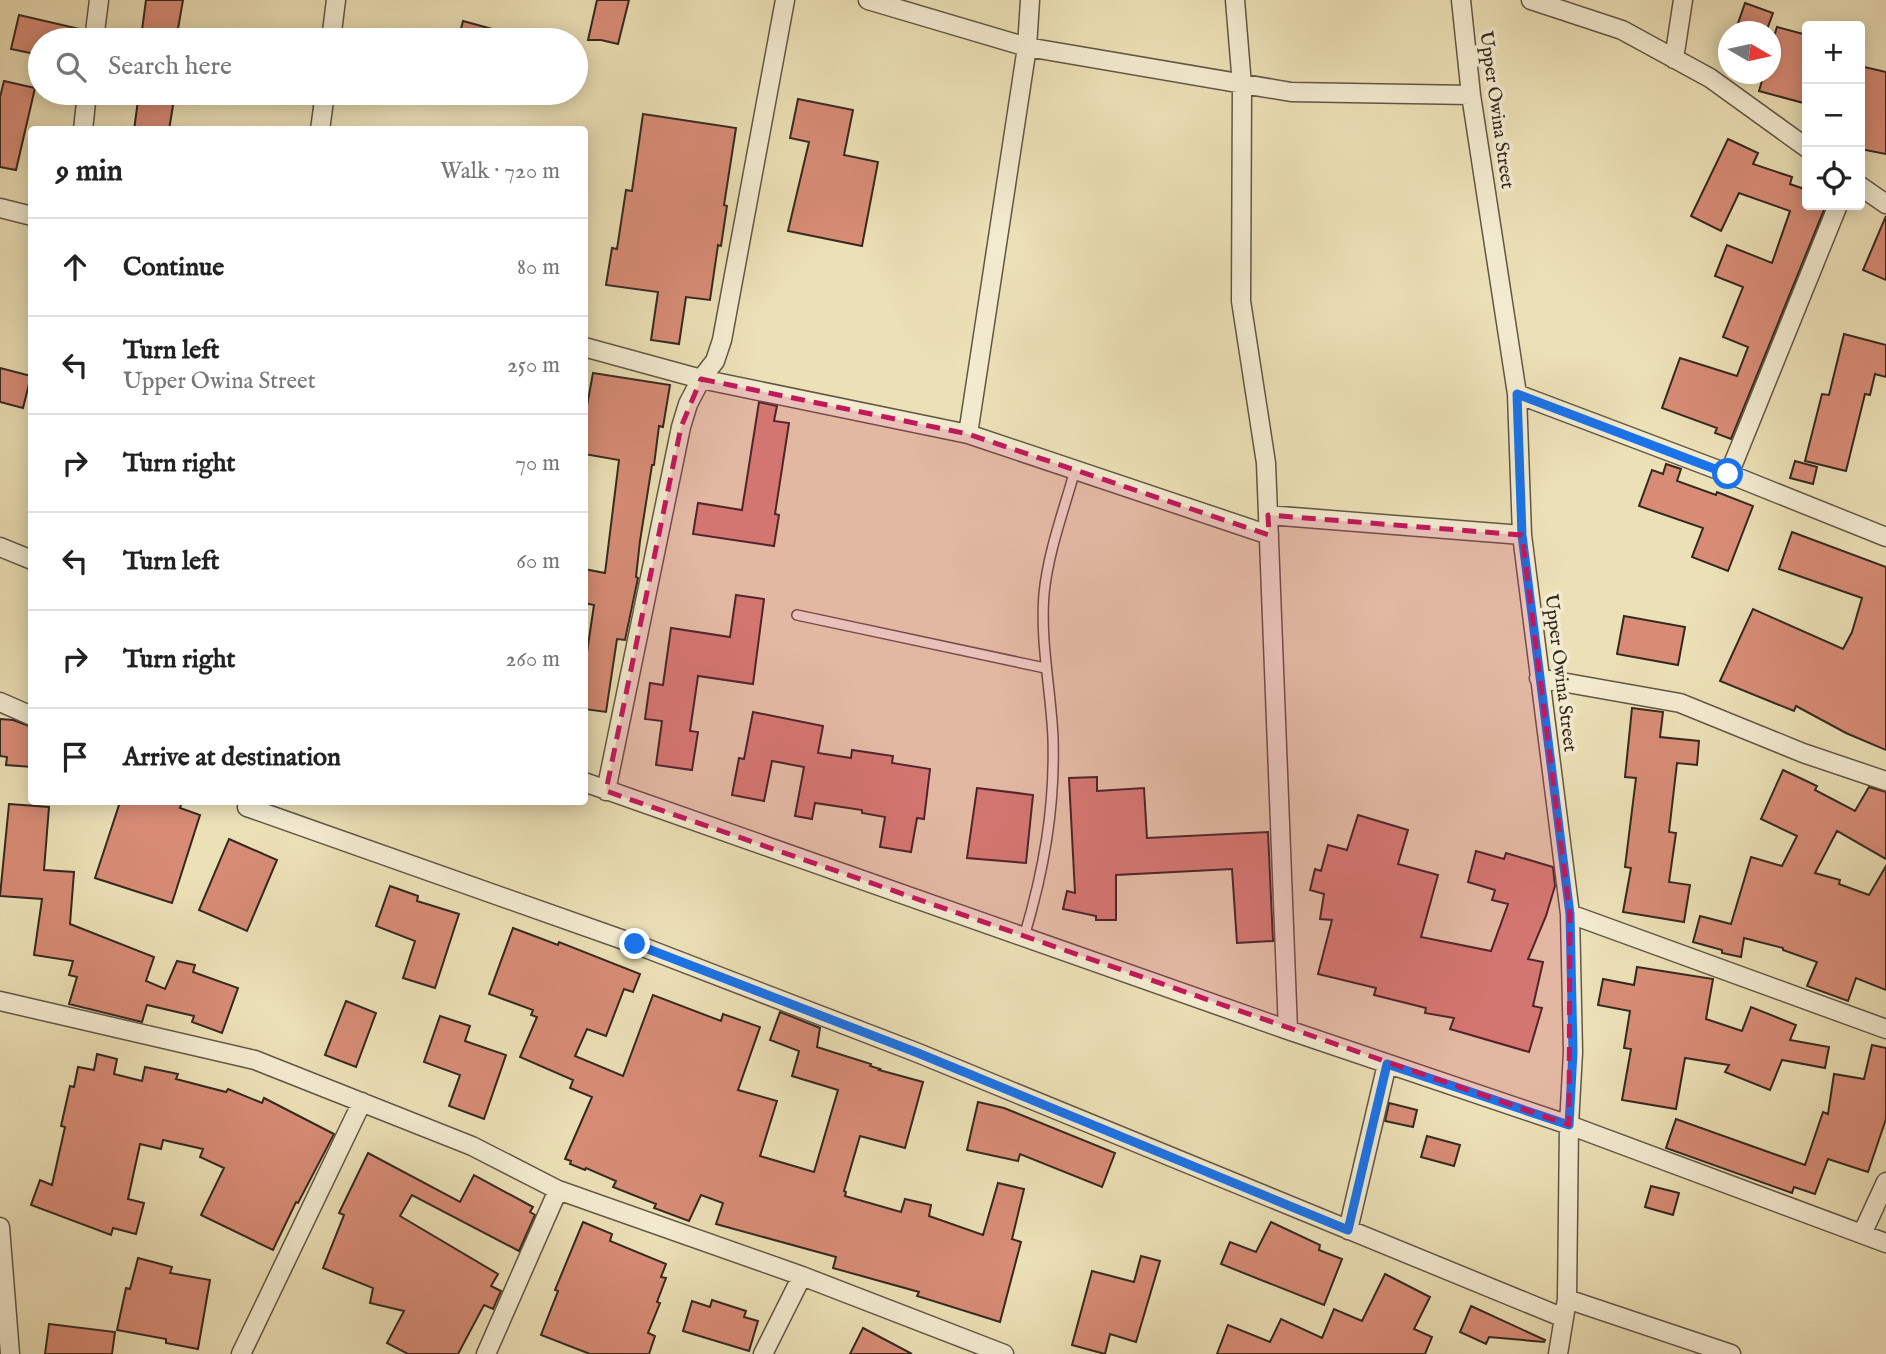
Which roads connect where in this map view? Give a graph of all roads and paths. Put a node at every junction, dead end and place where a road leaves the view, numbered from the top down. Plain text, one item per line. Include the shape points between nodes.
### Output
1 (99, 0) edge
2 (336, 0) edge
3 (785, 0) edge
4 (869, 0) edge
5 (1030, 0) edge
6 (1235, 0) edge
7 (1461, 0) edge
8 (1531, 0) edge
9 (1683, 0) edge
10 (96, 28) edge
11 (332, 28) edge
12 (1027, 47) junction
13 (1674, 59) junction
14 (1242, 85) junction
15 (1471, 95) junction
16 (86, 105) edge
17 (323, 105) edge
18 (84, 126) edge
19 (321, 126) edge
20 (1806, 147) edge
21 (1865, 189) edge
22 (1886, 204) edge
23 (0, 208) edge
24 (1836, 210) edge
25 (28, 215) edge
26 (588, 348) edge
27 (701, 379) junction
28 (1517, 394) junction
29 (968, 434) junction
30 (1075, 470) junction
31 (1728, 474) junction
32 (1268, 515) junction
33 (1269, 535) junction
34 (1522, 535) junction
35 (1886, 537) edge
36 (0, 547) edge
37 (28, 558) edge
38 (797, 615) dead end
39 (1045, 668) junction
40 (1539, 678) junction
41 (0, 702) edge
42 (28, 714) edge
43 (1886, 781) edge
44 (588, 784) edge
45 (606, 791) junction
46 (249, 805) edge
47 (1570, 914) junction
48 (1024, 937) junction
49 (0, 1001) edge
50 (1886, 1029) edge
51 (1288, 1030) junction
52 (1387, 1064) junction
53 (362, 1102) junction
54 (1569, 1125) junction
55 (1886, 1182) edge
56 (558, 1190) junction
57 (0, 1227) edge
58 (1348, 1230) junction
59 (1862, 1234) junction
60 (1886, 1243) edge
61 (803, 1276) junction
62 (1567, 1299) junction
63 (1564, 1318) junction
64 (0, 1351) edge
65 (9, 1354) edge
66 (241, 1354) edge
67 (486, 1354) edge
68 (764, 1354) edge
69 (1004, 1354) edge
70 (1558, 1354) edge
71 (1731, 1354) edge

1 - 10 street
2 - 11 street
3 - 27 street via 722,340 715,361
4 - 12 street
5 - 12 street
6 - 14 street
7 - 15 street, Upper Owina Street
8 - 13 street via 1622,30
9 - 13 street
12 - 14 street
12 - 29 street
13 - 20 street via 1710,78
14 - 15 street via 1291,92
14 - 32 street via 1241,301 1266,463
15 - 28 street, Upper Owina Street
16 - 18 street
17 - 19 street
21 - 22 street
23 - 25 street
24 - 31 street
26 - 27 street
27 - 29 street
27 - 45 street via 681,427
28 - 31 street
28 - 34 street, Upper Owina Street
29 - 30 street
30 - 33 street
30 - 39 lane via 1044,594
31 - 35 street
32 - 33 street
32 - 34 street
33 - 51 street
34 - 40 street, Upper Owina Street
36 - 37 street
38 - 39 lane
39 - 48 lane via 1052,789 1040,884
40 - 43 street via 1680,703
40 - 47 street, Upper Owina Street
41 - 42 street
44 - 45 street
45 - 48 street
46 - 58 street via 635,944 918,1053
47 - 50 street
47 - 54 street, Upper Owina Street via 1573,1052
48 - 51 street
49 - 53 street via 255,1060
51 - 52 street
52 - 54 street
52 - 58 street
53 - 56 street via 472,1146
53 - 66 street
54 - 59 street
54 - 62 street, Upper Owina Street
55 - 59 street
56 - 61 street
56 - 67 street
57 - 65 street
58 - 63 street
59 - 60 street
61 - 68 street
61 - 69 street
62 - 63 street, Upper Owina Street
62 - 71 street
63 - 70 street, Upper Owina Street
64 - 65 street

